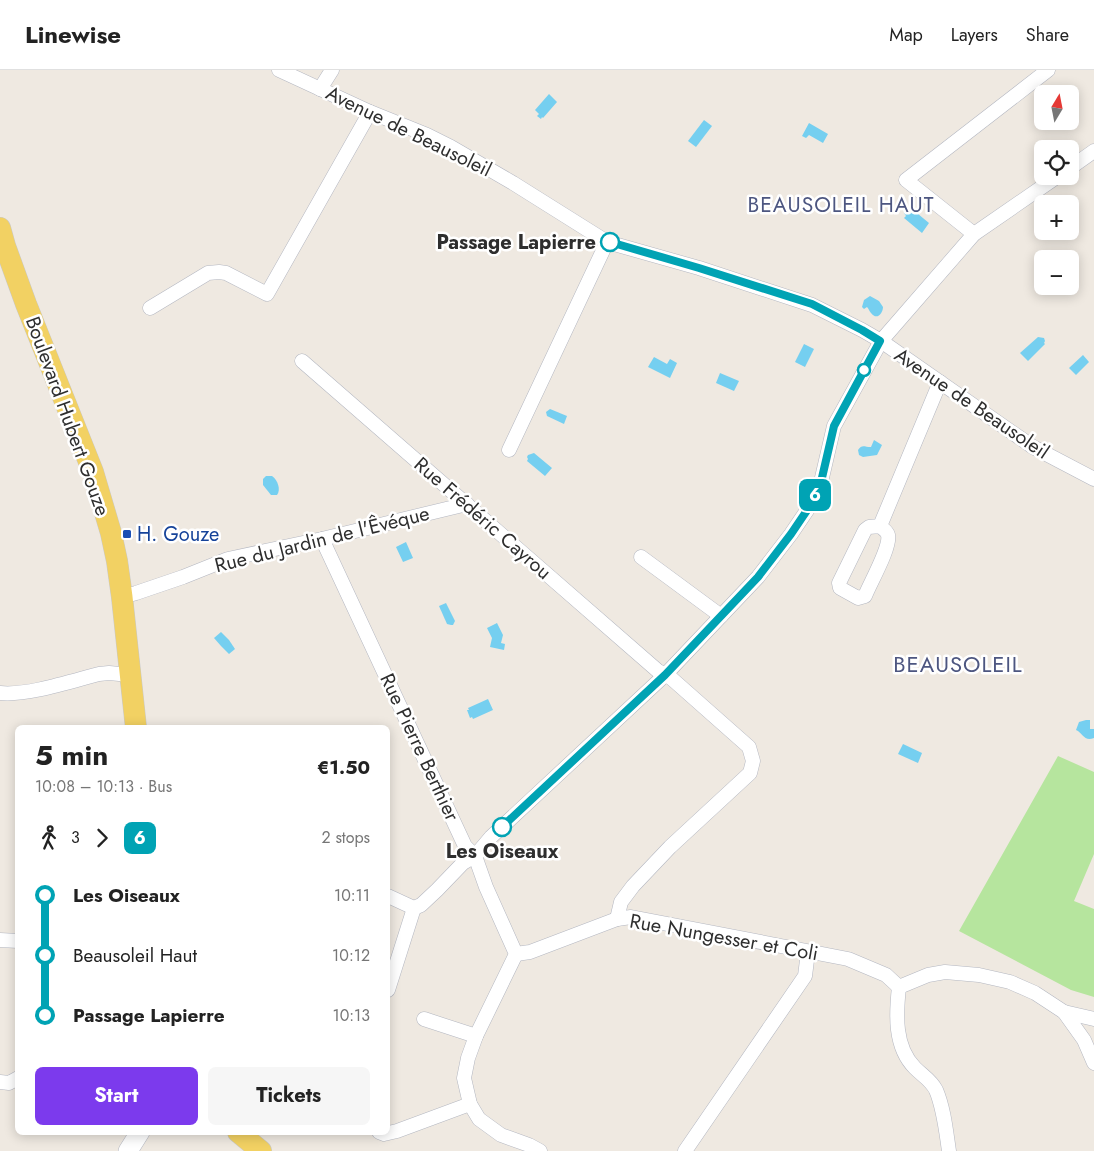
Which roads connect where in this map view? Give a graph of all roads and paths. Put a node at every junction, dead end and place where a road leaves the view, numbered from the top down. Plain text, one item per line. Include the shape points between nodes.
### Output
1 (279, 70) edge
2 (332, 70) edge
3 (1048, 70) edge
4 (320, 88) junction
5 (370, 112) junction
6 (1094, 151) edge
7 (1079, 162) edge
8 (1045, 185) edge
9 (0, 228) edge
10 (974, 234) junction
11 (607, 242) junction
12 (150, 308) dead end
13 (880, 341) junction
14 (302, 362) dead end
15 (940, 382) junction
16 (509, 450) dead end
17 (1094, 479) edge
18 (467, 504) junction
19 (880, 526) junction
20 (322, 538) junction
21 (641, 557) dead end
22 (122, 597) junction
23 (720, 616) junction
24 (130, 675) junction
25 (665, 675) junction
26 (0, 693) edge
27 (136, 725) edge
28 (475, 856) junction
29 (390, 897) edge
30 (414, 908) junction
31 (617, 919) junction
32 (0, 940) edge
33 (15, 941) edge
34 (808, 952) junction
35 (516, 954) junction
36 (390, 984) edge
37 (899, 987) junction
38 (1064, 1012) junction
39 (424, 1019) dead end
40 (1094, 1019) edge
41 (476, 1036) junction
42 (1094, 1063) edge
43 (15, 1080) edge
44 (0, 1082) edge
45 (470, 1104) junction
46 (390, 1132) edge
47 (123, 1135) edge
48 (138, 1135) edge
49 (242, 1135) edge
50 (531, 1149) edge
51 (117, 1151) edge
52 (128, 1151) edge
53 (261, 1151) edge
54 (685, 1151) edge
55 (949, 1151) edge

1 - 4 street, Avenue de Beausoleil
2 - 4 street
3 - 10 street via 906,180
4 - 5 street, Avenue de Beausoleil
5 - 11 street, Avenue de Beausoleil via 452,147
5 - 12 street via 266,294 226,273 208,273
6 - 7 street
8 - 10 street
9 - 22 main road, Boulevard Hubert Gouze via 26,304 93,472 111,533
10 - 13 street
11 - 13 street, Avenue de Beausoleil via 812,304
11 - 16 street
13 - 15 street, Avenue de Beausoleil
13 - 23 street via 834,426 814,500 758,577
14 - 18 street, Rue Frédéric Cayrou
15 - 17 street, Avenue de Beausoleil via 1033,446
15 - 19 street
18 - 20 street, Rue du Jardin de l'Êvéque
18 - 25 street, Rue Frédéric Cayrou
19 - 19 street via 864,530 839,583 840,588 858,598 864,596 888,546 887,532
20 - 22 street, Rue du Jardin de l'Êvéque via 228,559
20 - 28 street, Rue Pierre Berthier via 465,846
21 - 23 street
22 - 24 main road, Boulevard Hubert Gouze
23 - 25 street
24 - 26 street via 99,674 34,690
24 - 27 main road, Boulevard Hubert Gouze
25 - 28 street via 491,837
25 - 31 street, Rue Frédéric Cayrou via 749,748 754,762 750,773 633,886 622,902
28 - 30 street
28 - 35 street, Rue Pierre Berthier
29 - 30 street
30 - 36 street
31 - 34 street, Rue Nungesser et Coli via 631,917
31 - 35 street, Rue Nungesser et Coli via 530,952
32 - 33 street
34 - 37 street, Rue Nungesser et Coli via 848,959 886,975
34 - 54 street via 805,976
35 - 41 street
37 - 38 street via 945,972 979,975 1010,982 1035,993
37 - 55 street via 896,1012 904,1051 936,1090
38 - 40 street
38 - 42 street via 1084,1040
39 - 41 street
41 - 45 street via 464,1078
43 - 44 street via 9,1084
45 - 46 street
45 - 50 street via 479,1119 501,1135
47 - 51 main road
48 - 52 main road
49 - 53 main road

